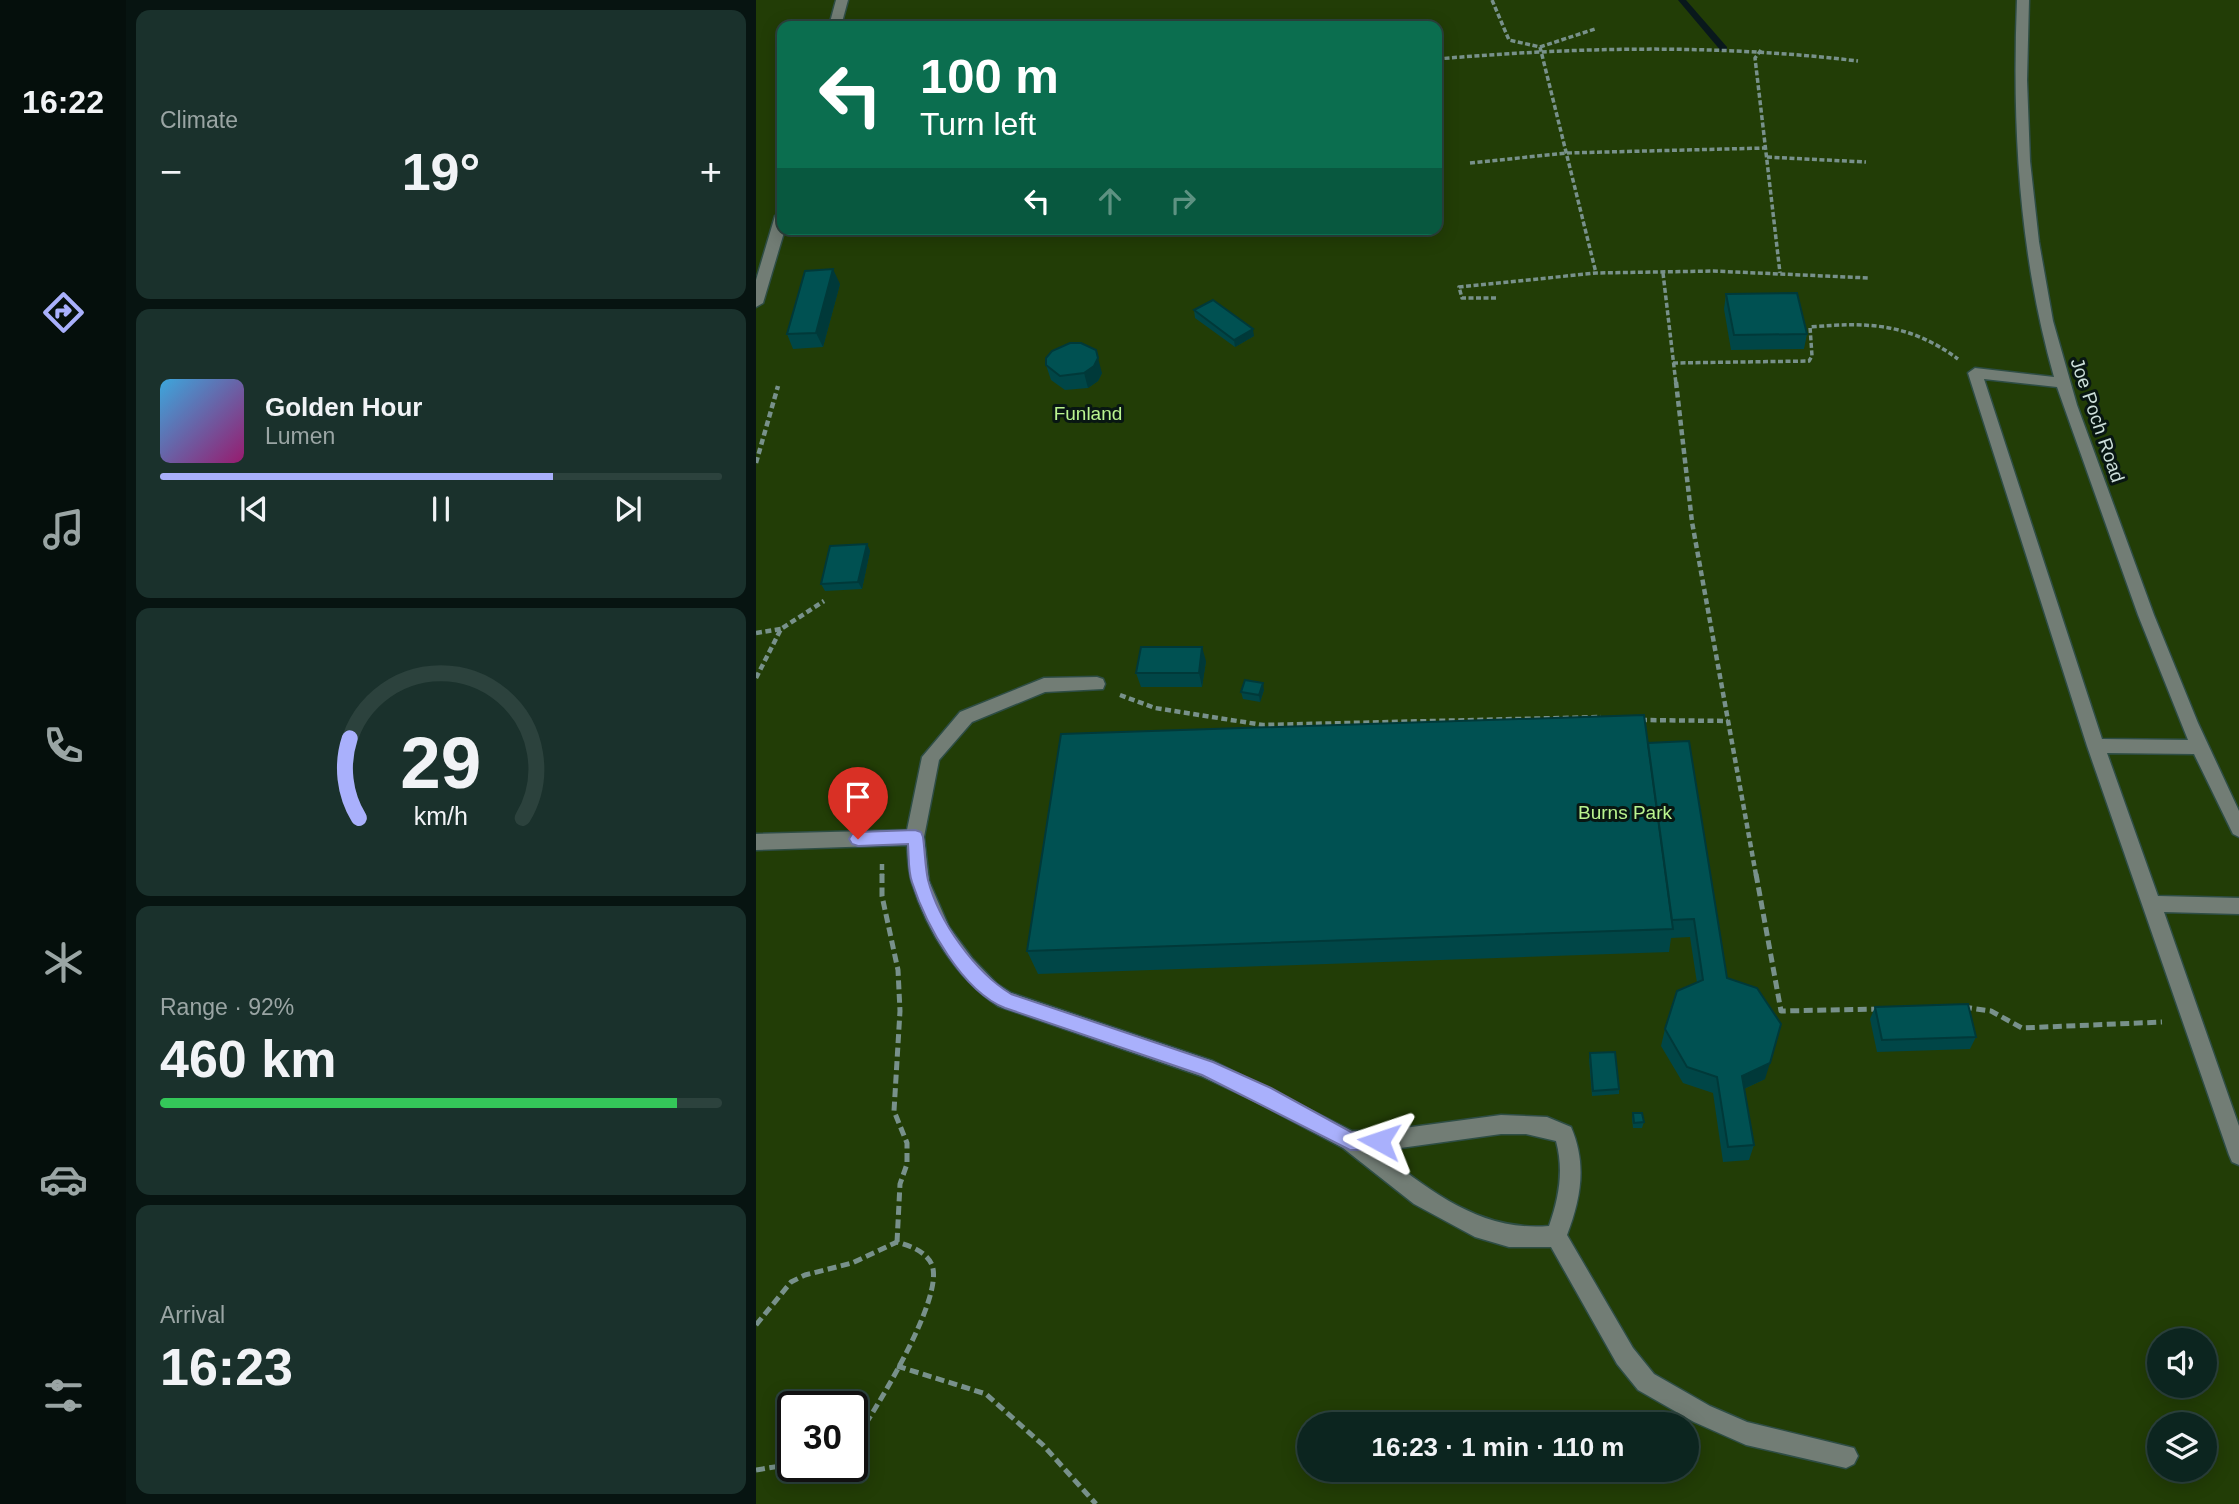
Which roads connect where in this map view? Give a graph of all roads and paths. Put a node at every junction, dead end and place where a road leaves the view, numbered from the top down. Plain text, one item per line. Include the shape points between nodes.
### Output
1 (842, 0) edge
2 (1492, 0) edge
3 (2023, 0) edge
4 (836, 21) edge
5 (1595, 29) dead end
6 (1540, 47) junction
7 (1761, 50) junction
8 (1542, 52) junction
9 (1442, 59) edge
10 (1858, 61) dead end
11 (1766, 148) junction
12 (1567, 153) junction
13 (1766, 157) junction
14 (1866, 162) dead end
15 (1470, 163) dead end
16 (777, 233) edge
17 (1596, 273) junction
18 (1663, 273) junction
19 (1780, 273) junction
20 (1869, 278) dead end
21 (1496, 298) dead end
22 (756, 303) edge
23 (1673, 363) junction
24 (1975, 373) junction
25 (2063, 383) junction
26 (778, 386) dead end
27 (756, 463) edge
28 (824, 601) dead end
29 (780, 629) junction
30 (756, 633) edge
31 (756, 678) edge
32 (1097, 684) joint
33 (1607, 717) edge
34 (1630, 719) edge
35 (1728, 721) junction
36 (2096, 746) junction
37 (2198, 747) junction
38 (2239, 829) edge
39 (915, 837) junction
40 (883, 839) junction
41 (756, 842) edge
42 (2151, 904) junction
43 (2239, 906) edge
44 (1954, 1007) edge
45 (1887, 1009) edge
46 (2191, 1021) junction
47 (1350, 1141) junction
48 (2239, 1155) edge
49 (1556, 1236) junction
50 (897, 1242) junction
51 (756, 1325) edge
52 (897, 1366) junction
53 (868, 1422) edge
54 (1846, 1456) dead end
55 (777, 1467) edge
56 (756, 1471) edge
57 (1096, 1504) edge

1 - 4 street
2 - 6 path via 1509,40
3 - 25 street, Joe Poch Road via 2025,178 2034,262
5 - 6 path
6 - 8 path
7 - 8 path
7 - 10 path
7 - 11 path via 1755,58
8 - 9 path
8 - 12 path
11 - 12 path
11 - 13 path
12 - 15 path
12 - 17 path
13 - 14 path
13 - 19 path
16 - 22 street
17 - 18 path
17 - 21 path via 1459,287 1462,298
18 - 19 path
18 - 23 path
19 - 20 path
23 - 24 path via 1809,361 1810,327 1874,325 1928,337
23 - 35 path via 1692,522
24 - 25 street
24 - 36 street
25 - 37 street, Joe Poch Road
26 - 27 path
28 - 29 path
29 - 30 path
29 - 31 path
32 - 33 path via 1155,708 1263,725
32 - 39 street via 1044,685 966,717 932,757
34 - 35 path
35 - 45 path via 1781,1011
36 - 37 street
36 - 42 street
37 - 38 street, Joe Poch Road
39 - 40 street
39 - 47 street via 920,881 942,932 990,990 1016,1004 1206,1068
40 - 41 street
40 - 50 path via 882,896 898,970 900,1011 894,1111 907,1143
42 - 43 street
42 - 46 street
44 - 46 path via 1991,1011 2022,1028
46 - 48 street
47 - 49 street via 1410,1190 1479,1229 1529,1238
47 - 49 street via 1512,1124 1554,1128 1564,1134 1572,1156 1572,1181
49 - 54 street via 1625,1356 1646,1382 1746,1433
50 - 51 path via 852,1263 791,1282
50 - 52 path via 916,1248 933,1269 933,1286
52 - 53 path
52 - 57 path via 986,1394 1043,1445
55 - 56 path

